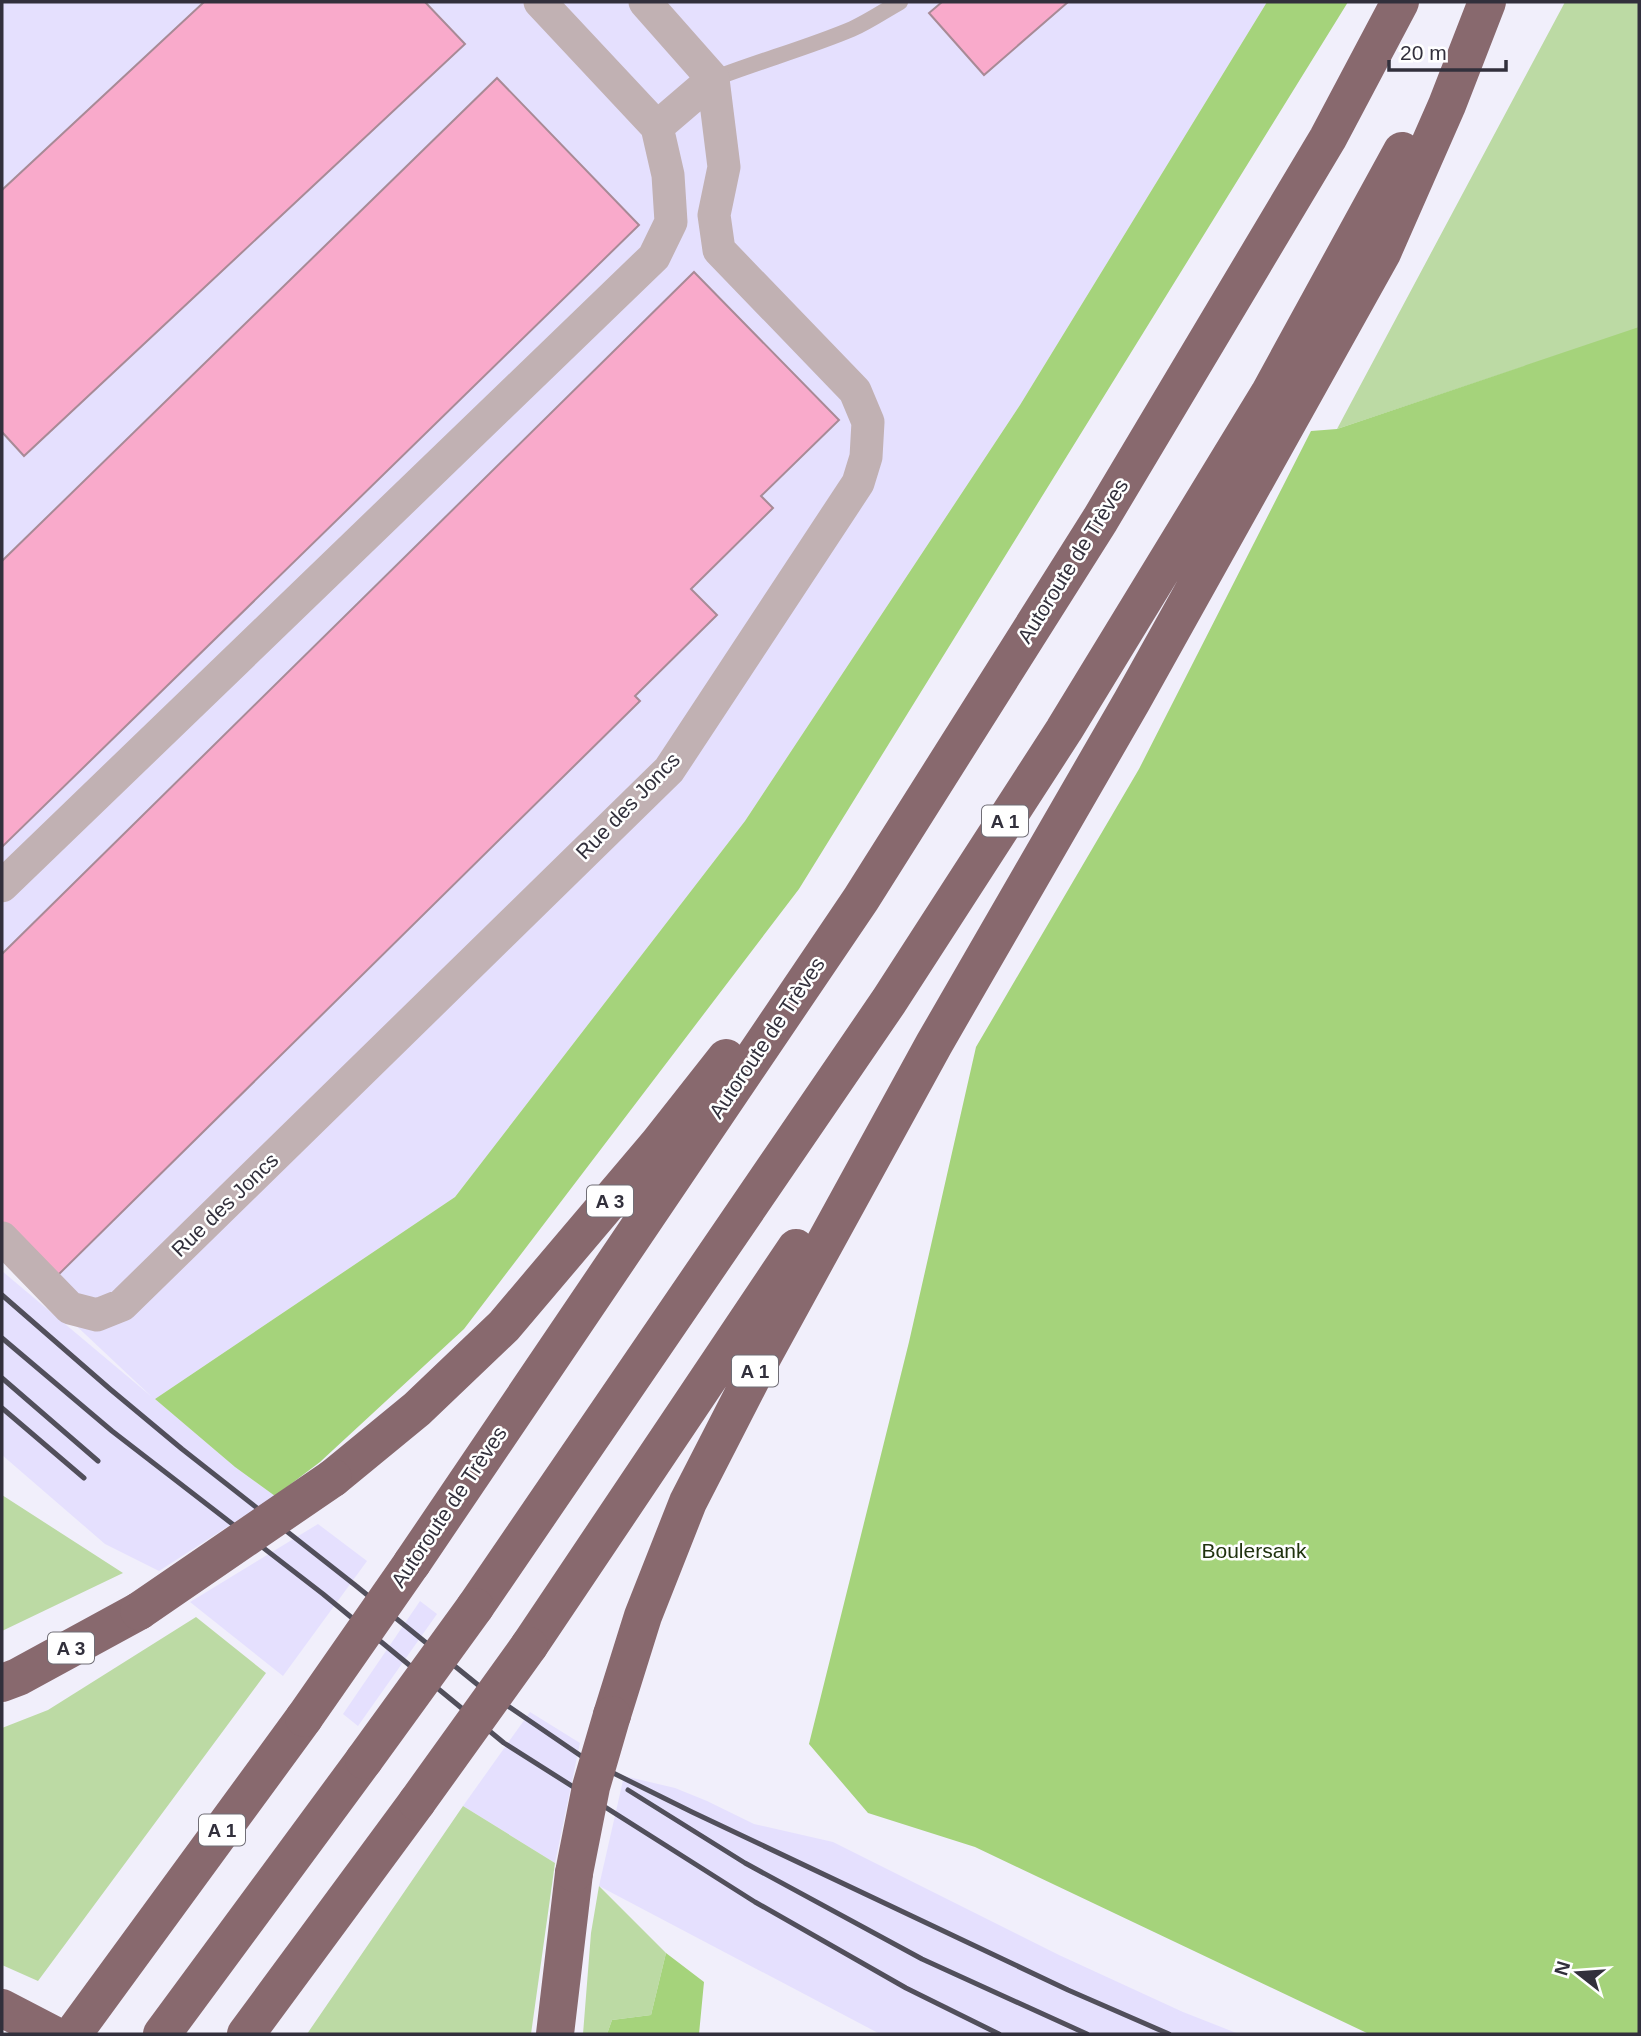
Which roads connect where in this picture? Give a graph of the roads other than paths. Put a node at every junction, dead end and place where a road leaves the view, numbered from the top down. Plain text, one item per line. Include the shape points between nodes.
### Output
1 (540, 2) edge
2 (645, 2) edge
3 (900, 2) edge
4 (1400, 2) edge
5 (1481, 2) edge
6 (1487, 2) edge
7 (713, 79) junction
8 (657, 127) junction
9 (2, 886) edge
10 (861, 899) junction
11 (934, 1044) junction
12 (2, 1238) edge
13 (2, 1683) edge
14 (2, 2008) edge
15 (251, 2027) edge
16 (52, 2034) edge
17 (73, 2034) edge
18 (162, 2034) edge
19 (555, 2034) edge

1 - 8 street
2 - 7 street
3 - 7 lane via 855,27
4 - 10 highway, Autoroute de Trèves / A 1 via 1328,138 1100,520
5 - 18 highway, A 1, bridge via 1269,394 1064,730 890,1001 475,1607
6 - 11 highway, A 1 via 1382,253
7 - 8 street
7 - 12 street, Rue des Joncs via 724,167 714,215 719,250 855,391 868,422 866,457 858,483 669,770 122,1305 97,1315 70,1308
8 - 9 street via 668,175 671,222 654,257
10 - 13 highway, A 3, bridge via 504,1326 417,1409 333,1478 139,1611
10 - 17 highway, Autoroute de Trèves / A 1, bridge via 412,1563
11 - 15 highway, A 1, bridge via 529,1646
11 - 19 highway, A 1, bridge via 688,1502 643,1616 591,1787 574,1873
14 - 16 highway

